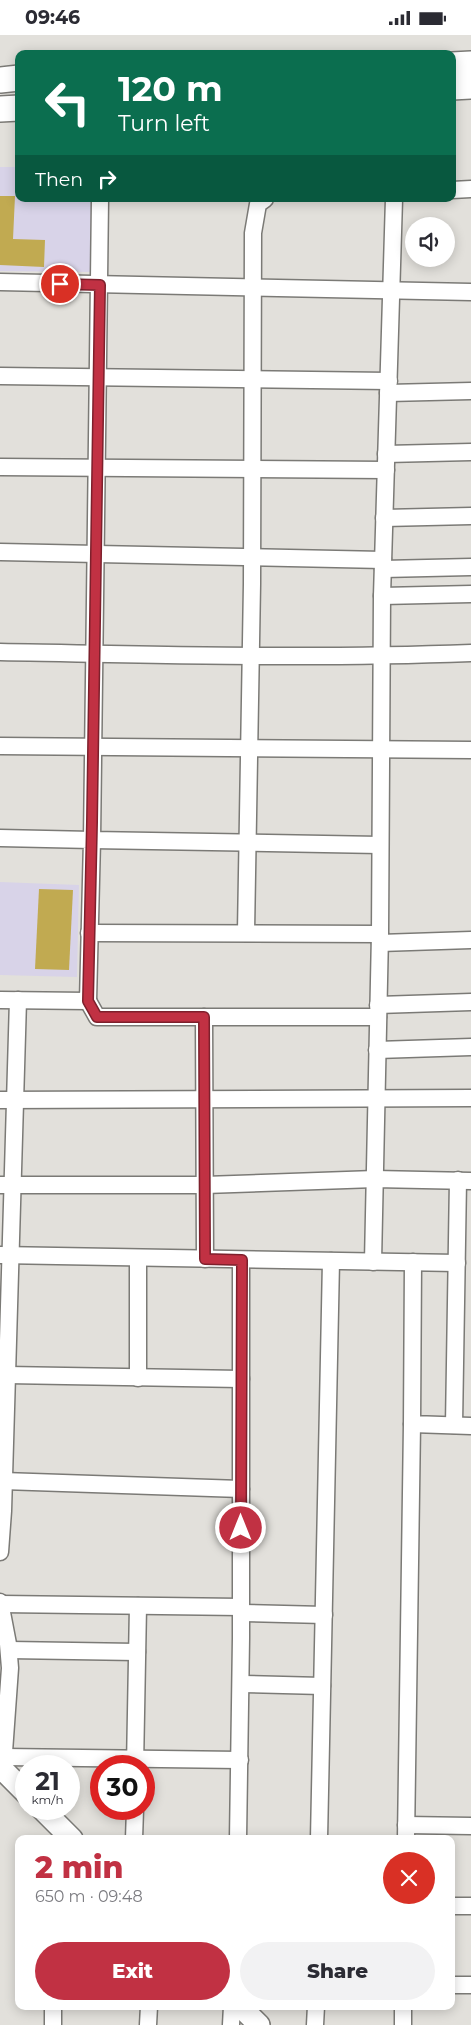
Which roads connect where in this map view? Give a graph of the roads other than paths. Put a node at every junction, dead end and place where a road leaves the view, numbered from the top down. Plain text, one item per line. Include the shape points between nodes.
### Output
1 (471, 64) edge
2 (456, 65) edge
3 (15, 78) edge
4 (0, 79) edge
5 (456, 87) edge
6 (471, 87) edge
7 (15, 108) edge
8 (0, 109) edge
9 (471, 189) edge
10 (456, 190) edge
11 (100, 202) edge
12 (261, 202) edge
13 (394, 202) edge
14 (0, 282) edge
15 (100, 285) junction
16 (252, 288) junction
17 (392, 291) junction
18 (471, 293) edge
19 (0, 376) edge
20 (98, 377) junction
21 (252, 380) junction
22 (389, 387) junction
23 (471, 391) edge
24 (471, 452) edge
25 (386, 462) junction
26 (0, 467) edge
27 (97, 468) junction
28 (253, 469) junction
29 (471, 515) edge
30 (384, 518) junction
31 (0, 552) edge
32 (96, 554) junction
33 (252, 557) junction
34 (383, 565) junction
35 (471, 567) edge
36 (471, 594) edge
37 (382, 596) junction
38 (0, 652) edge
39 (471, 653) edge
40 (94, 654) junction
41 (381, 656) junction
42 (251, 657) junction
43 (0, 746) edge
44 (94, 747) junction
45 (249, 748) junction
46 (381, 749) junction
47 (471, 750) edge
48 (0, 838) edge
49 (92, 840) junction
50 (247, 843) junction
51 (380, 845) junction
52 (246, 932) junction
53 (89, 933) junction
54 (380, 939) junction
55 (471, 940) edge
56 (0, 1000) edge
57 (18, 1000) junction
58 (88, 1001) junction
59 (471, 1002) edge
60 (378, 1011) junction
61 (204, 1017) junction
62 (471, 1047) edge
63 (378, 1050) junction
64 (376, 1098) junction
65 (471, 1098) edge
66 (204, 1099) junction
67 (8, 1100) edge
68 (375, 1179) junction
69 (465, 1181) edge
70 (6, 1185) edge
71 (205, 1185) junction
72 (5, 1255) edge
73 (138, 1259) junction
74 (205, 1259) junction
75 (242, 1260) junction
76 (331, 1261) junction
77 (373, 1262) junction
78 (413, 1262) junction
79 (457, 1263) junction
80 (7, 1375) junction
81 (138, 1378) junction
82 (241, 1379) junction
83 (412, 1424) junction
84 (454, 1425) junction
85 (471, 1426) edge
86 (4, 1481) junction
87 (241, 1489) junction
88 (0, 1552) edge
89 (0, 1603) edge
90 (138, 1606) junction
91 (241, 1610) junction
92 (324, 1615) junction
93 (9, 1650) junction
94 (137, 1652) junction
95 (241, 1684) junction
96 (322, 1686) junction
97 (135, 1755) edge
98 (240, 1760) junction
99 (155, 1762) edge
100 (90, 1763) edge
101 (2, 1764) edge
102 (15, 1780) edge
103 (51, 1820) edge
104 (135, 1820) edge
105 (471, 1827) edge
106 (406, 1832) edge
107 (64, 1835) edge
108 (134, 1835) edge
109 (238, 1835) edge
110 (319, 1835) edge
111 (455, 1905) edge
112 (471, 1906) edge
113 (455, 1985) edge
114 (471, 1985) edge
115 (54, 2010) edge
116 (149, 2010) edge
117 (232, 2010) edge
118 (244, 2010) edge
119 (316, 2010) edge
120 (403, 2010) edge
121 (53, 2025) edge
122 (148, 2025) edge
123 (231, 2025) edge
124 (259, 2025) edge
125 (316, 2025) edge
126 (403, 2025) edge

1 - 2 highway
3 - 4 highway
5 - 6 highway
7 - 8 highway
9 - 10 street
11 - 15 street
12 - 16 street via 254,216
13 - 17 street
14 - 15 street
15 - 16 street
15 - 20 street
16 - 17 street
16 - 21 street
17 - 18 street
17 - 22 street
19 - 20 street
20 - 21 street
20 - 27 street
21 - 22 street
21 - 28 street
22 - 23 street
22 - 25 street
24 - 25 street
25 - 28 street
25 - 30 street
26 - 27 street
27 - 28 street
27 - 32 street
28 - 33 street
29 - 30 street
30 - 34 street
31 - 32 street
32 - 33 street
32 - 40 street
33 - 34 street
33 - 42 street
34 - 35 street
34 - 37 street
36 - 37 street
37 - 41 street
38 - 40 street
39 - 41 street
40 - 42 street
40 - 44 street
41 - 42 street
41 - 46 street
42 - 45 street
43 - 44 street
44 - 45 street
44 - 49 street
45 - 46 street
45 - 50 street
46 - 47 street
46 - 51 street
48 - 49 street
49 - 50 street
49 - 53 street
50 - 51 street
50 - 52 street
51 - 54 street
52 - 53 street
52 - 54 street
53 - 58 street
54 - 55 street
54 - 60 street
56 - 57 street
57 - 58 street
57 - 67 street
58 - 61 street via 97,1017
59 - 60 street
60 - 61 street
60 - 63 street
61 - 66 street
62 - 63 street
63 - 64 street
64 - 65 street
64 - 66 street
64 - 68 street
66 - 67 street
66 - 71 street
67 - 70 street
68 - 69 street
68 - 71 street
68 - 77 street
69 - 79 street
70 - 71 street
70 - 72 street
71 - 74 street
72 - 73 street
72 - 80 street
73 - 74 street
73 - 81 street
74 - 75 street
75 - 76 street
75 - 82 street
76 - 77 street
76 - 92 street
77 - 78 street
78 - 79 street
78 - 83 street
79 - 84 street
80 - 81 street
80 - 86 street
81 - 82 street
82 - 87 street
83 - 84 street
83 - 106 street
84 - 85 street
86 - 87 street
86 - 88 street
87 - 91 street
89 - 90 street
89 - 93 street
90 - 91 street
90 - 94 street
91 - 92 street
91 - 95 street
92 - 96 street
93 - 94 street
93 - 101 street
94 - 97 street
95 - 96 street
95 - 98 street
96 - 110 street
98 - 99 street
98 - 109 street
100 - 101 street
101 - 102 main road
103 - 107 main road
104 - 108 street
105 - 106 street
111 - 112 street
113 - 114 street
115 - 121 street
116 - 122 street
117 - 123 street
118 - 124 main road
119 - 125 street
120 - 126 street

